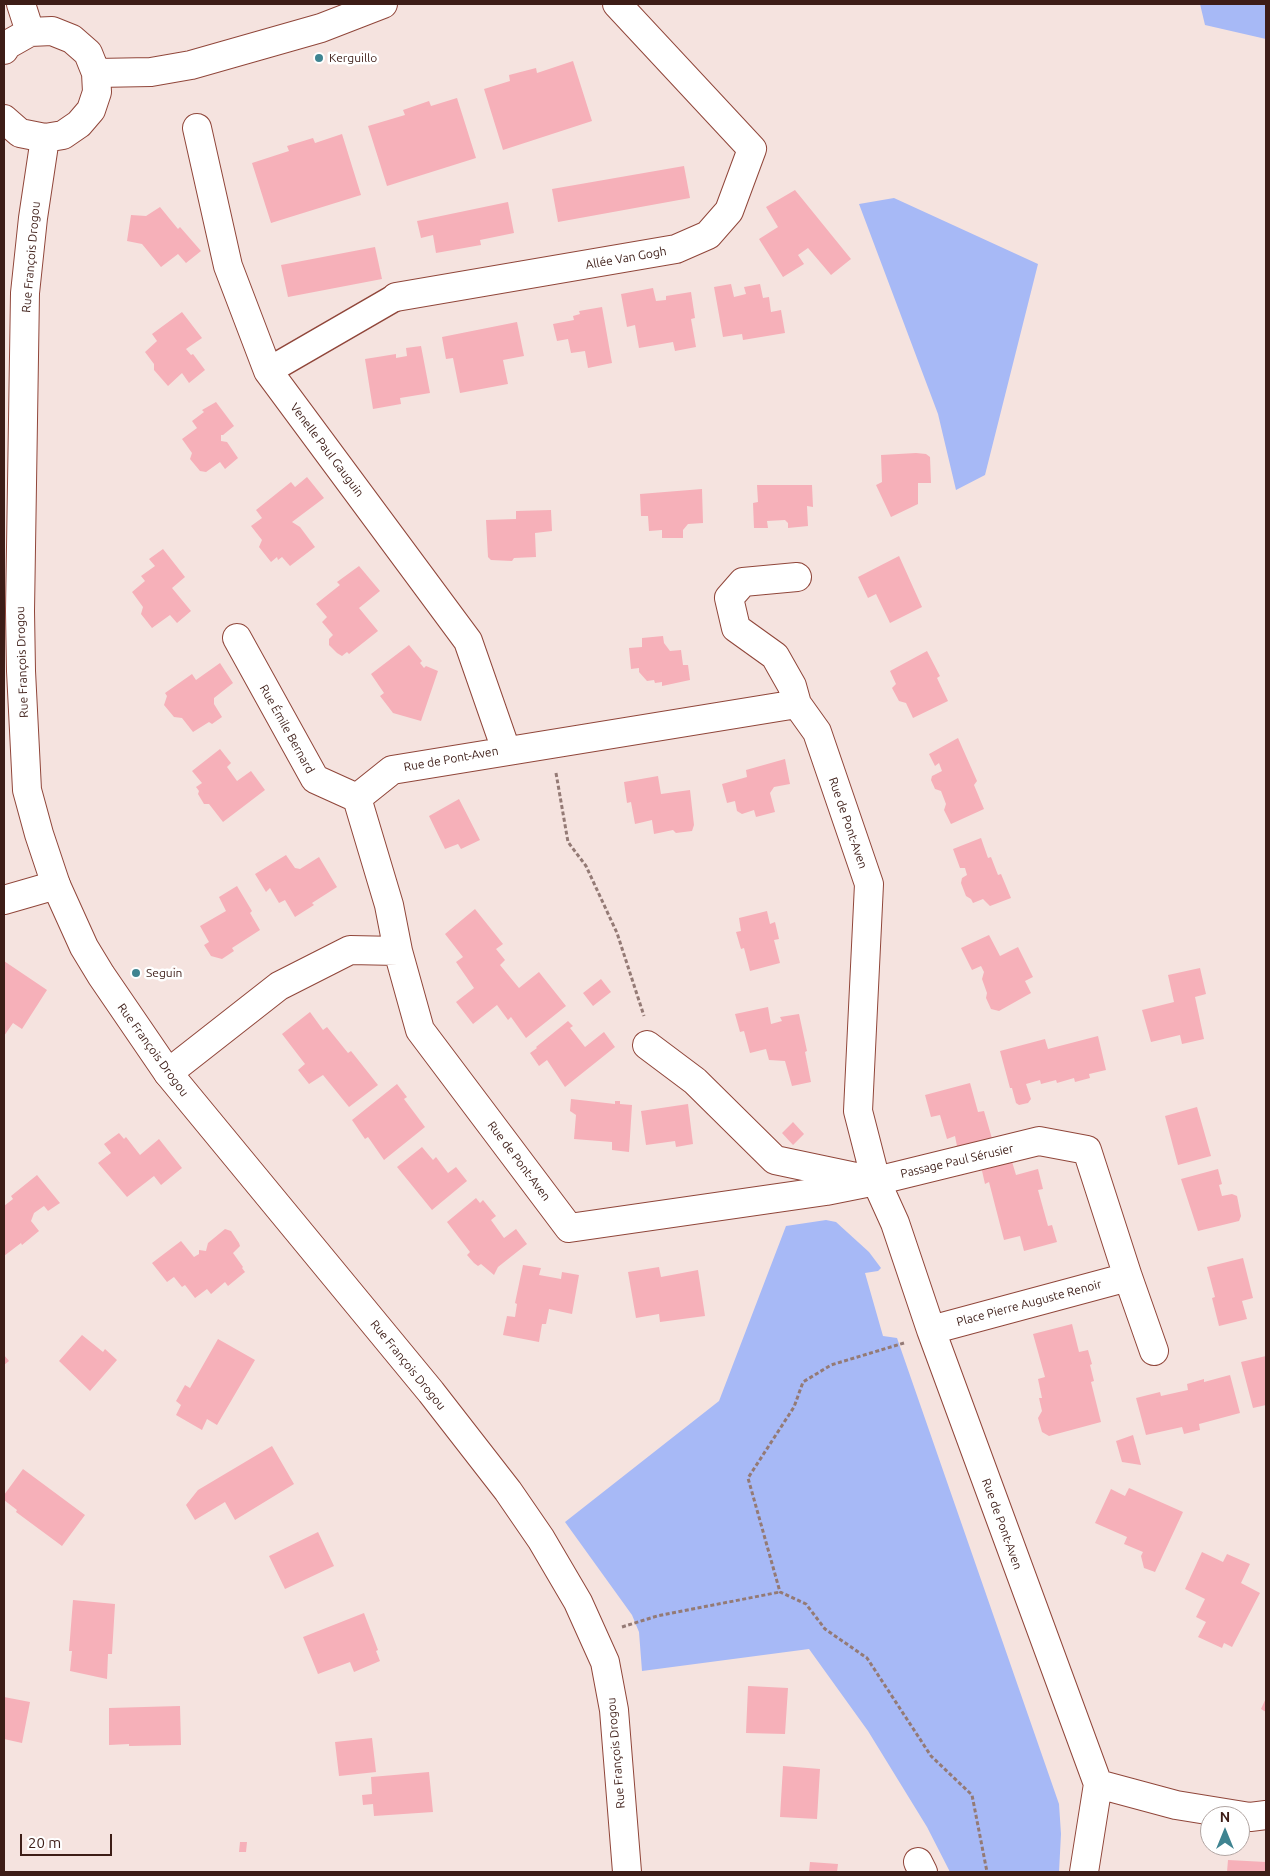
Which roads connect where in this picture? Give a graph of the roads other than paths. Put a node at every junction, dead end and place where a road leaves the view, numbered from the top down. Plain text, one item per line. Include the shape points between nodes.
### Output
1 (21, 4) edge
2 (383, 4) edge
3 (617, 4) edge
4 (30, 32) junction
5 (4, 50) edge
6 (96, 72) junction
7 (4, 119) edge
8 (197, 128) dead end
9 (44, 138) junction
10 (396, 297) joint
11 (268, 371) junction
12 (798, 577) dead end
13 (237, 638) dead end
14 (798, 704) junction
15 (506, 750) junction
16 (357, 798) junction
17 (56, 885) junction
18 (4, 900) edge
19 (398, 951) junction
20 (650, 1048) road end
21 (168, 1074) junction
22 (876, 1181) junction
23 (1128, 1277) junction
24 (932, 1333) junction
25 (1154, 1351) dead end
26 (1098, 1784) junction
27 (1266, 1815) edge
28 (627, 1872) edge
29 (1084, 1872) edge

1 - 4 street
2 - 6 street via 321,28 191,65 151,72
3 - 10 street, Allée Van Gogh via 752,149 729,211 708,235 676,249
4 - 5 street
4 - 6 street via 52,31 72,39 88,53
6 - 9 street via 97,92 91,110 63,135
7 - 9 street via 20,133
8 - 11 street, Venelle Paul Gauguin via 228,266
9 - 17 street, Rue François Drogou via 25,292 20,611 27,790
10 - 11 street, Allée Van Gogh
11 - 15 street, Venelle Paul Gauguin via 468,641
12 - 14 street via 743,582 729,598 736,628 774,656 792,686
13 - 16 street, Rue Émile Bernard via 314,779
14 - 15 street, Rue de Pont-Aven
14 - 22 street, Rue de Pont-Aven via 817,732 869,884 858,1110
15 - 16 street, Rue de Pont-Aven via 392,770
16 - 19 street, Rue de Pont-Aven via 389,905
17 - 18 street
17 - 21 street, Rue François Drogou via 101,975
19 - 21 street via 350,950 279,986
19 - 22 street, Rue de Pont-Aven via 420,1030 569,1228
20 - 22 street via 695,1081 775,1160
21 - 28 street, Rue François Drogou via 431,1392 542,1539 578,1602 605,1662 614,1710
22 - 23 street, Passage Paul Sérusier via 1039,1141 1087,1150
22 - 24 street, Rue de Pont-Aven via 895,1223
23 - 24 street, Place Pierre Auguste Renoir
23 - 25 street
24 - 26 street, Rue de Pont-Aven
26 - 27 street via 1176,1805 1250,1817
26 - 29 street, Rue de Pont-Aven

